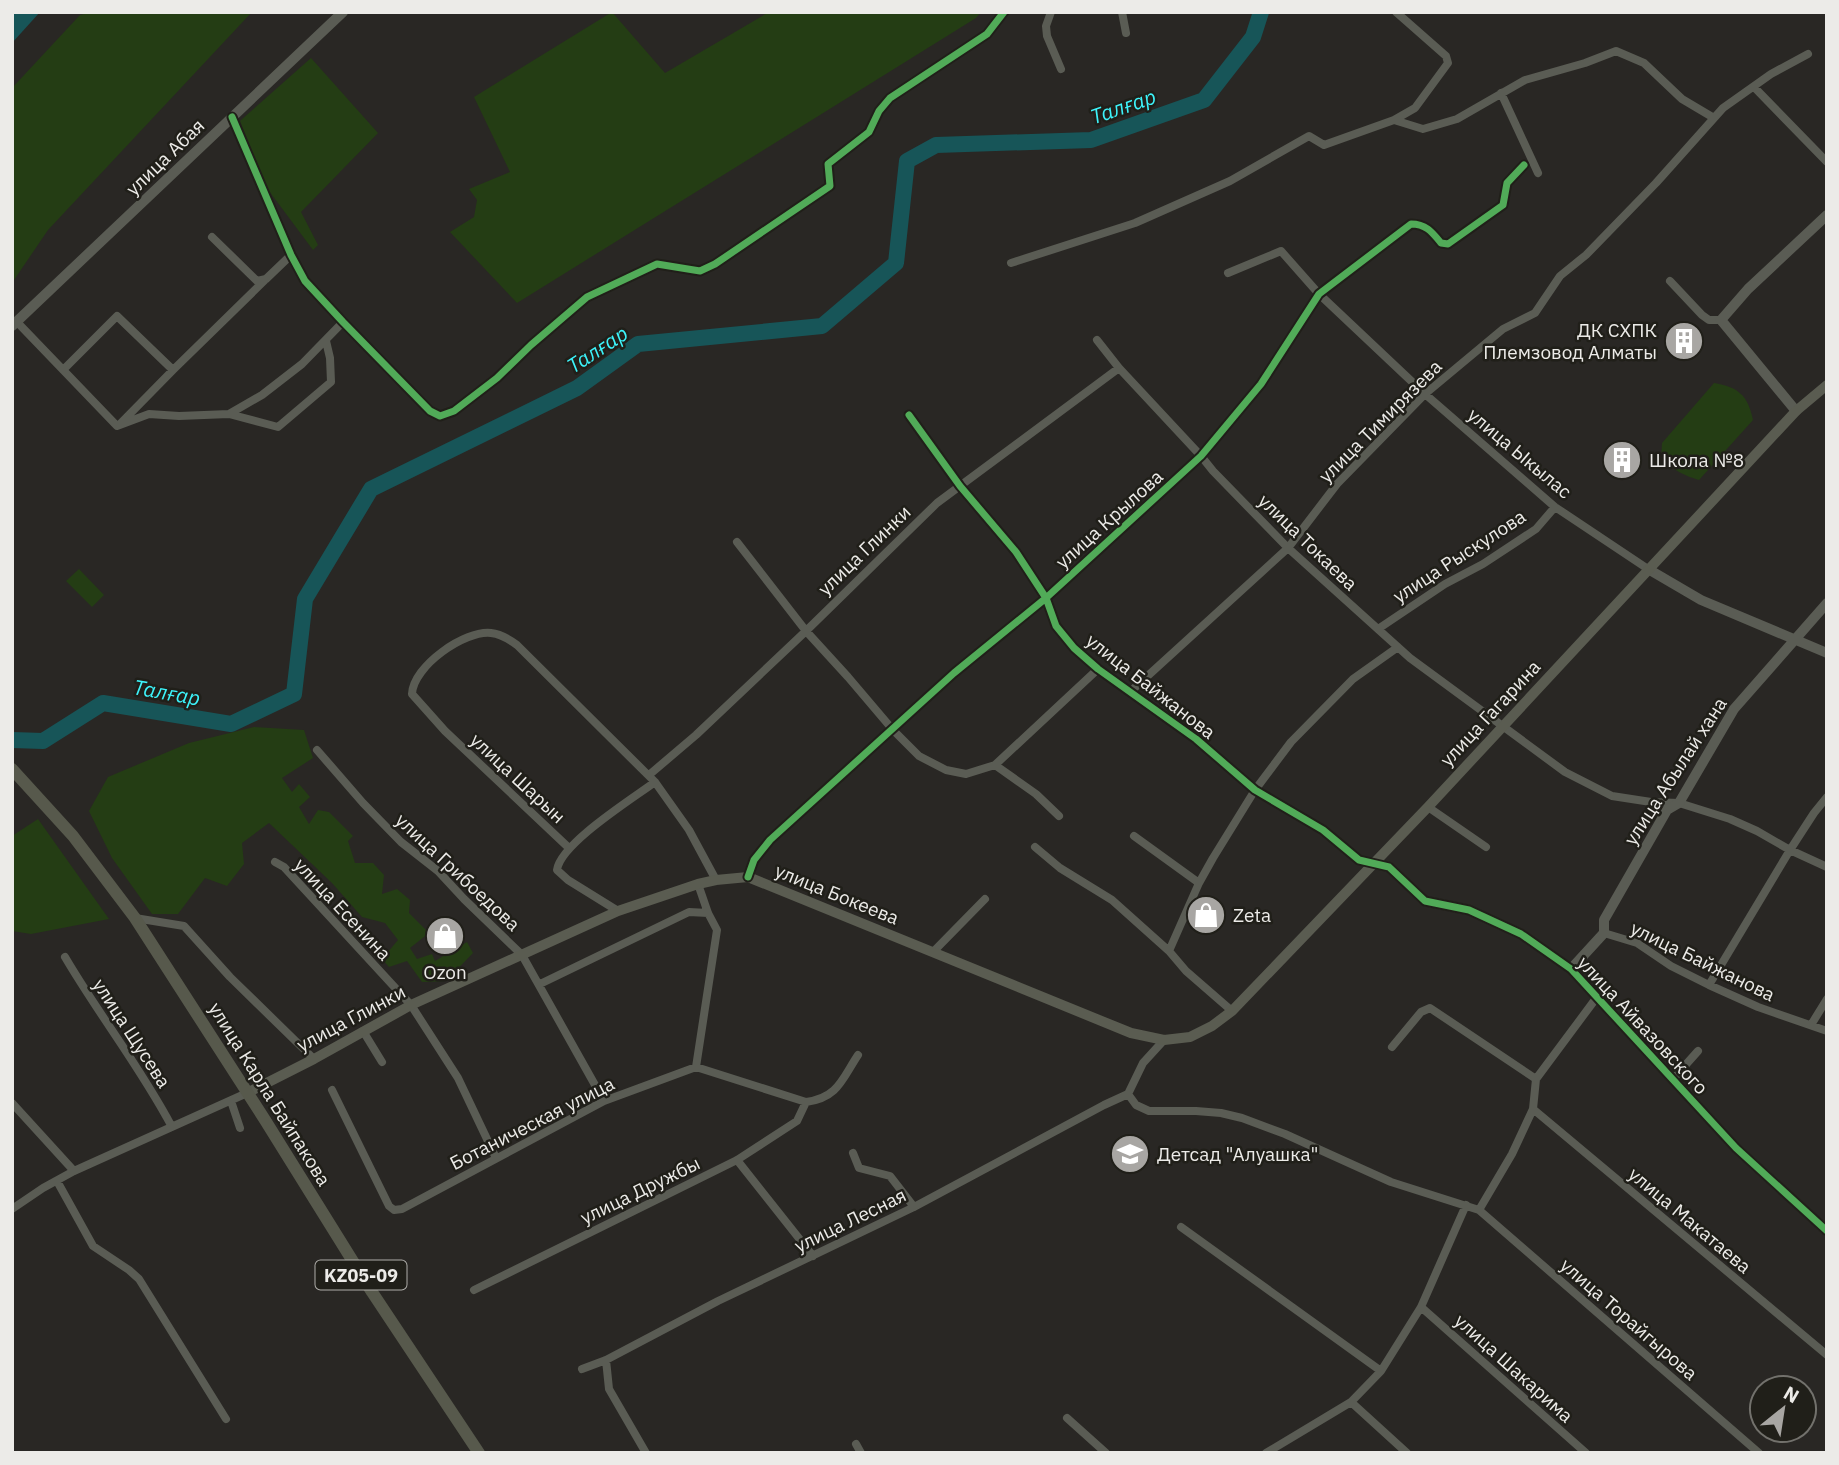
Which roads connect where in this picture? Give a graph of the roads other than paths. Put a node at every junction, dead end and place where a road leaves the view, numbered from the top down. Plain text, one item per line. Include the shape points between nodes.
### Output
1 (342, 12) edge
2 (1004, 12) edge
3 (1051, 12) edge
4 (1122, 12) edge
5 (1396, 12) edge
6 (1126, 33) dead end
7 (1808, 54) dead end
8 (1061, 69) dead end
9 (1754, 87) junction
10 (1502, 93) junction
11 (232, 117) junction
12 (1714, 118) junction
13 (1394, 120) junction
14 (1827, 162) edge
15 (1524, 165) dead end
16 (1538, 173) dead end
17 (1827, 215) edge
18 (212, 237) dead end
19 (291, 254) junction
20 (1010, 262) dead end
21 (1228, 273) dead end
22 (266, 279) junction
23 (1670, 281) dead end
24 (1319, 293) junction
25 (1721, 320) junction
26 (343, 322) junction
27 (15, 324) edge
28 (1097, 340) dead end
29 (326, 341) junction
30 (1119, 368) junction
31 (63, 370) junction
32 (173, 370) junction
33 (1827, 385) edge
34 (1425, 394) junction
35 (1796, 411) junction
36 (229, 414) junction
37 (909, 415) dead end
38 (117, 426) junction
39 (1201, 456) junction
40 (960, 486) junction
41 (1555, 507) junction
42 (737, 542) dead end
43 (1288, 548) junction
44 (1648, 569) junction
45 (1046, 598) junction
46 (1827, 603) edge
47 (1378, 629) junction
48 (806, 631) junction
49 (1795, 639) junction
50 (1398, 647) junction
51 (1827, 653) edge
52 (1098, 669) junction
53 (1130, 692) junction
54 (1501, 726) junction
55 (893, 730) junction
56 (317, 750) dead end
57 (995, 765) junction
58 (12, 769) edge
59 (652, 778) junction
60 (1255, 790) junction
61 (1827, 797) edge
62 (1679, 803) junction
63 (1428, 807) junction
64 (1059, 816) dead end
65 (1134, 836) dead end
66 (1035, 847) dead end
67 (1389, 847) junction
68 (569, 848) junction
69 (1486, 848) dead end
70 (1790, 850) junction
71 (275, 862) dead end
72 (1373, 863) junction
73 (1389, 867) junction
74 (1827, 867) edge
75 (748, 877) junction
76 (716, 880) junction
77 (1199, 883) junction
78 (698, 884) junction
79 (985, 899) dead end
80 (618, 911) junction
81 (708, 913) junction
82 (135, 918) junction
83 (1604, 933) junction
84 (1169, 951) junction
85 (933, 952) junction
86 (522, 955) junction
87 (65, 957) dead end
88 (1571, 969) junction
89 (540, 984) junction
90 (1709, 985) junction
91 (1597, 997) junction
92 (1827, 999) edge
93 (411, 1005) junction
94 (1231, 1011) junction
95 (1811, 1025) junction
96 (363, 1031) junction
97 (1827, 1031) edge
98 (1164, 1040) junction
99 (1392, 1047) dead end
100 (1698, 1051) dead end
101 (858, 1055) dead end
102 (314, 1059) junction
103 (382, 1062) dead end
104 (696, 1067) junction
105 (1536, 1079) junction
106 (1672, 1079) junction
107 (332, 1090) dead end
108 (247, 1093) junction
109 (1128, 1094) junction
110 (231, 1101) junction
111 (604, 1101) junction
112 (806, 1102) junction
113 (12, 1103) edge
114 (1533, 1108) junction
115 (172, 1127) junction
116 (240, 1128) dead end
117 (853, 1153) dead end
118 (496, 1158) junction
119 (737, 1160) junction
120 (74, 1171) junction
121 (57, 1181) junction
122 (1466, 1205) junction
123 (914, 1207) junction
124 (12, 1209) edge
125 (1479, 1210) junction
126 (1181, 1227) dead end
127 (1827, 1231) edge
128 (813, 1256) junction
129 (474, 1290) dead end
130 (1421, 1307) junction
131 (1827, 1355) edge
132 (607, 1360) junction
133 (582, 1369) dead end
134 (1381, 1371) junction
135 (1351, 1402) junction
136 (1067, 1418) dead end
137 (226, 1419) dead end
138 (856, 1444) dead end
139 (479, 1453) edge
140 (646, 1453) edge
141 (861, 1453) edge
142 (1106, 1453) edge
143 (1266, 1453) edge
144 (1407, 1453) edge
145 (1586, 1453) edge
146 (1759, 1453) edge

1 - 11 street, улица Абая
2 - 26 street via 987,33 890,98 869,132 828,164 830,186 700,271 657,264 587,298 454,411 440,416 430,411
3 - 8 street via 1047,36
4 - 6 street
5 - 13 street via 1446,56 1448,63 1415,108
7 - 9 street, улица Тимирязева
9 - 12 street, улица Тимирязева
9 - 14 street
10 - 12 street via 1525,80 1616,51 1644,63 1682,99
10 - 13 street via 1458,119 1423,129
10 - 16 street
11 - 19 street
11 - 27 street, улица Абая
12 - 34 street, улица Тимирязева via 1586,255 1560,276 1535,313 1503,330
13 - 20 street via 1324,145 1309,136 1230,181 1135,223
15 - 24 street, улица Крылова via 1507,183 1503,205 1448,244 1441,243 1426,226 1411,224
17 - 25 street
18 - 22 street via 257,281
19 - 22 street
19 - 26 street via 305,281
21 - 24 street, улица Ыкылас via 1281,251
22 - 32 street
23 - 25 street via 1702,315
24 - 34 street, улица Ыкылас
24 - 39 street, улица Крылова via 1261,384
25 - 35 street
26 - 29 street
27 - 31 street
28 - 30 street, улица Токаева
29 - 36 street via 261,395
29 - 36 street via 331,382 278,427
30 - 39 street, улица Токаева
30 - 40 street, улица Глинки
31 - 32 street via 117,316
31 - 38 street
32 - 38 street
33 - 35 main road, улица Гагарина
34 - 41 street, улица Ыкылас
34 - 43 street, улица Тимирязева via 1337,484
35 - 44 main road, улица Гагарина
36 - 38 street via 149,414
37 - 40 street, улица Байжанова
39 - 43 street, улица Токаева
39 - 45 street, улица Крылова
40 - 45 street, улица Байжанова via 1016,552
40 - 48 street, улица Глинки
41 - 44 street, улица Ыкылас
41 - 47 street, улица Рыскулова via 1536,530
42 - 48 street
43 - 47 street, улица Токаева
43 - 53 street, улица Тимирязева
44 - 49 street, улица Ыкылас via 1702,600
44 - 54 main road, улица Гагарина
45 - 52 street, улица Байжанова via 1056,626
45 - 55 street, улица Крылова
46 - 49 street, улица Абылай хана
47 - 50 street, улица Токаева
48 - 55 street
48 - 59 street, улица Глинки
49 - 51 street, улица Ыкылас
49 - 62 street, улица Абылай хана via 1734,709
50 - 54 street, улица Токаева
50 - 60 street via 1353,679 1291,742
52 - 53 street, улица Байжанова
52 - 57 street
53 - 60 street, улица Байжанова via 1196,739
54 - 62 street, улица Токаева via 1565,772 1612,796
54 - 63 main road, улица Гагарина
55 - 57 street via 919,756 946,770 966,774
55 - 75 street, улица Крылова via 770,840 754,860
56 - 86 street, улица Грибоедова via 401,842 438,871
57 - 64 street
58 - 82 main road, улица Карла Байпакова / KZ05-09 via 73,836
59 - 68 street, улица Глинки
59 - 68 street, улица Шарын via 508,638 489,633 441,652 414,680 412,694
59 - 76 street via 689,830
60 - 72 street, улица Байжанова via 1323,830 1359,860
60 - 77 street
61 - 70 street
62 - 70 street, улица Токаева via 1730,819
62 - 83 street, улица Абылай хана via 1667,810 1605,920
63 - 67 main road, улица Гагарина
63 - 69 street
65 - 77 street
66 - 84 street via 1112,900
67 - 72 main road, улица Гагарина
67 - 73 street
68 - 80 street, улица Шарын via 557,870
70 - 74 street, улица Токаева
70 - 90 street
71 - 93 street, улица Есенина
72 - 73 street, улица Айвазовского
72 - 94 main road, улица Гагарина
73 - 88 street, улица Айвазовского via 1425,901 1469,910 1521,934
75 - 76 main road, улица Бокеева
75 - 85 main road, улица Бокеева
76 - 78 main road, улица Глинки
77 - 84 street
78 - 80 main road, улица Глинки
78 - 81 street
79 - 85 street
80 - 86 main road, улица Глинки
81 - 89 street via 689,912
81 - 104 street via 717,930
82 - 102 street via 184,926
82 - 108 main road, улица Карла Байпакова / KZ05-09
83 - 88 street, улица Абылай хана
83 - 90 street, улица Байжанова via 1637,943
84 - 94 street
85 - 98 main road, улица Бокеева via 1131,1033
86 - 89 street, улица Грибоедова
86 - 93 main road, улица Глинки
87 - 115 street, улица Щусева
88 - 91 street, улица Айвазовского
89 - 111 street, улица Грибоедова
90 - 95 street, улица Байжанова
91 - 105 street
91 - 106 street, улица Айвазовского
92 - 95 street
93 - 96 main road, улица Глинки
93 - 118 street, улица Есенина via 458,1078
94 - 98 main road, улица Гагарина via 1190,1037
95 - 97 street, улица Байжанова
96 - 102 main road, улица Глинки
96 - 103 street
98 - 109 street via 1143,1063
99 - 105 street via 1430,1007
100 - 106 street
101 - 112 street via 835,1092
102 - 108 main road, улица Глинки
104 - 111 street, Ботаническая улица
104 - 112 street
105 - 114 street
106 - 127 street, улица Айвазовского via 1736,1147
107 - 118 street, Ботаническая улица via 394,1210
108 - 110 street, улица Глинки
108 - 139 main road, улица Карла Байпакова / KZ05-09
109 - 122 street, улица Торайгырова via 1136,1105 1149,1111 1196,1111 1242,1118 1391,1182
109 - 123 street, улица Лесная
110 - 115 street, улица Глинки
110 - 116 street
111 - 118 street, Ботаническая улица
112 - 119 street, улица Дружбы via 797,1121
113 - 120 street
114 - 125 street
114 - 131 street, улица Макатаева
115 - 120 street, улица Глинки
117 - 123 street via 859,1168 890,1176
119 - 128 street
119 - 129 street, улица Дружбы
120 - 121 street, улица Глинки
121 - 124 street, улица Глинки
121 - 137 street via 93,1246 139,1279
122 - 125 street, улица Торайгырова
122 - 130 street
123 - 128 street, улица Лесная
125 - 146 street, улица Торайгырова
126 - 134 street
128 - 132 street, улица Лесная
130 - 134 street
130 - 145 street, улица Шакарима
132 - 133 street, улица Лесная
132 - 140 street via 609,1388
134 - 135 street
135 - 143 street
135 - 144 street
136 - 142 street
138 - 141 street

